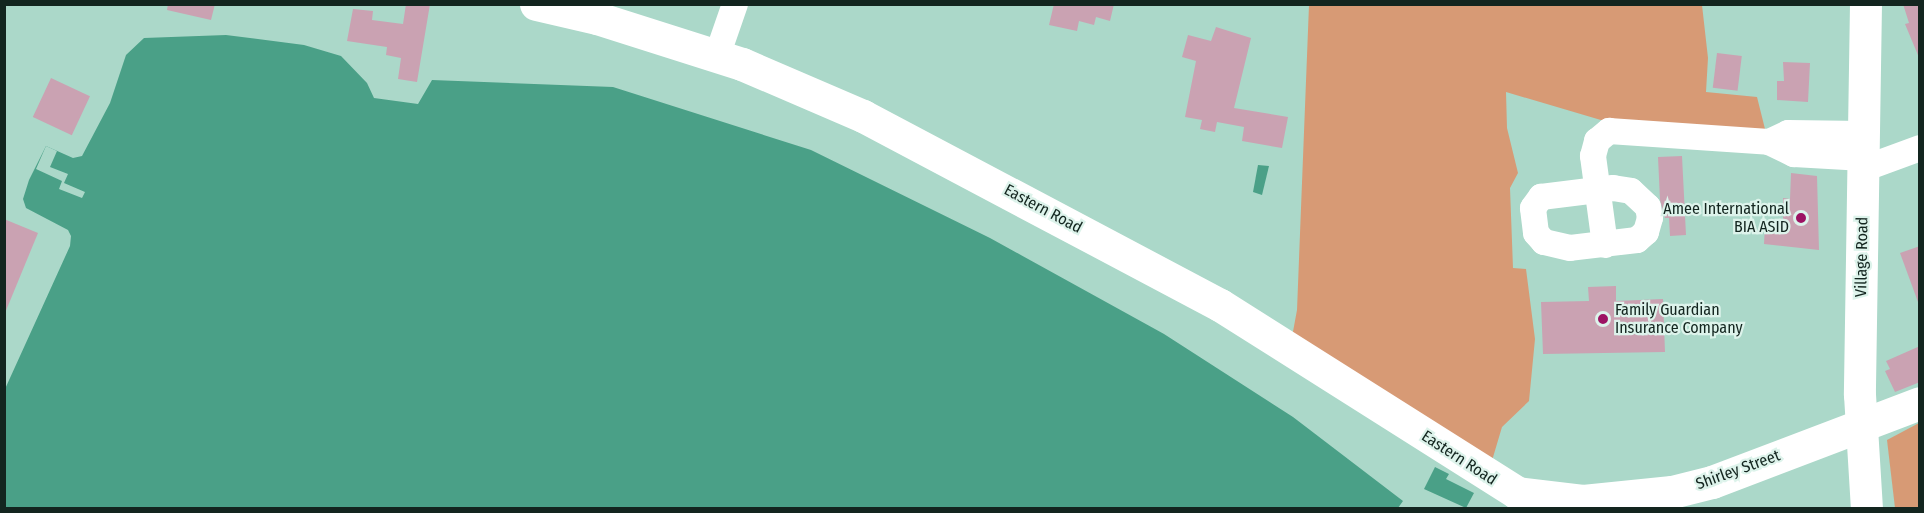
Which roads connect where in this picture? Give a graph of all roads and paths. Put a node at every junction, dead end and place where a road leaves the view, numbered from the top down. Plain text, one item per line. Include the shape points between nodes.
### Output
1 (536, 4) edge
2 (735, 4) edge
3 (1866, 4) edge
4 (717, 56) junction
5 (1920, 148) edge
6 (1864, 153) junction
7 (1598, 189) junction
8 (1605, 244) junction
9 (1920, 403) edge
10 (1860, 424) junction
11 (1712, 482) junction
12 (1512, 492) junction
13 (1541, 508) edge
14 (1677, 508) edge
15 (1867, 508) edge

1 - 4 highway, Eastern Road via 597,18
2 - 4 lane
3 - 6 main road, Village Road
4 - 12 highway, Eastern Road via 863,116 1191,289
5 - 6 lane
6 - 7 lane via 1794,154 1769,142 1609,131 1597,141 1593,156
6 - 10 main road, Village Road
7 - 8 lane
7 - 8 lane via 1631,191 1648,207 1650,218 1646,232 1637,240
7 - 8 lane via 1541,197 1533,208 1532,221 1544,242 1570,248
9 - 10 highway, Shirley Street
10 - 11 highway, Shirley Street
10 - 15 main road, Village Road
11 - 12 highway, Shirley Street via 1641,497 1583,501
11 - 14 highway
12 - 13 highway, Eastern Road

